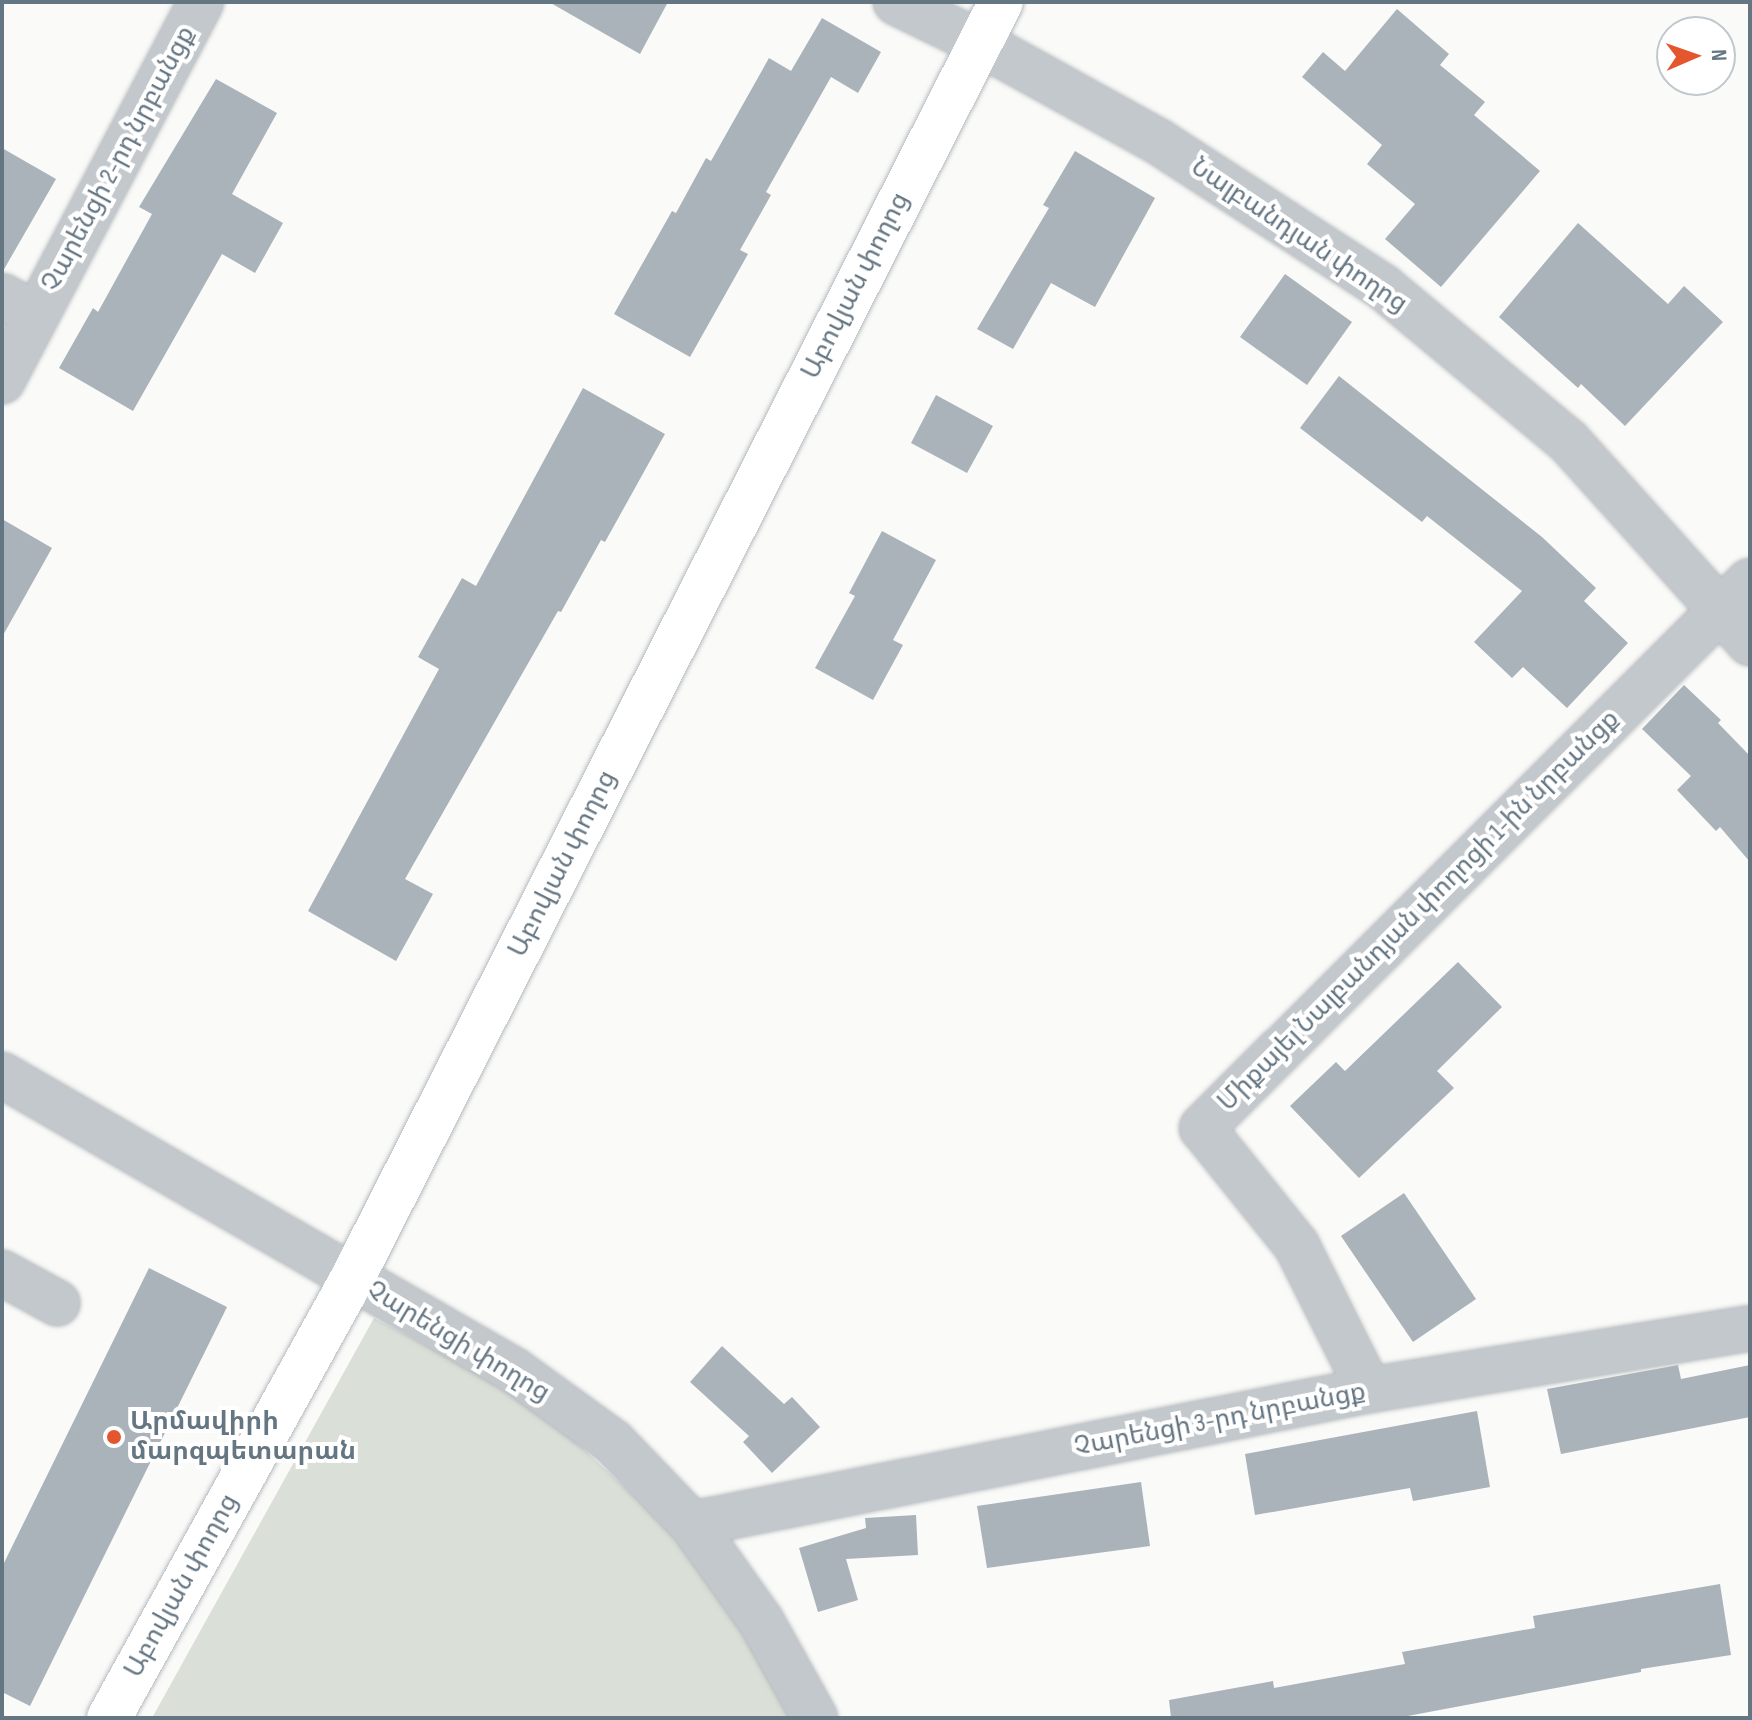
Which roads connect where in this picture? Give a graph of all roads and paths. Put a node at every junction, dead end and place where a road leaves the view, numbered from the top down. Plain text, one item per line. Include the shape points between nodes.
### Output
1 (201, 2) edge
2 (896, 2) edge
3 (1001, 2) edge
4 (980, 43) junction
5 (19, 306) edge
6 (2, 381) edge
7 (1736, 594) edge
8 (1750, 643) edge
9 (2, 1075) edge
10 (2, 1273) edge
11 (352, 1279) junction
12 (57, 1303) dead end
13 (1750, 1328) edge
14 (1369, 1390) junction
15 (692, 1524) junction
16 (109, 1718) edge
17 (815, 1718) edge

1 - 5 street, Չարենցի 2-րդ նրբանցք
2 - 4 street, Նալբանդյան փողոց
3 - 4 main road, Աբովյան փողոց
4 - 7 street, Նալբանդյան փողոց via 1159,142 1383,287 1568,441
4 - 11 main road, Աբովյան փողոց
5 - 6 street, Չարենցի 2-րդ նրբանցք
7 - 8 street, Նալբանդյան փողոց
7 - 14 street, Միքայել Նալբանդյան փողոցի 1-ին նրբանցք via 1202,1128 1297,1246
9 - 11 street, Չարենցի փողոց
10 - 12 street
11 - 15 street, Չարենցի փողոց via 540,1389 613,1442
11 - 16 main road, Աբովյան փողոց
13 - 14 street, Չարենցի 3-րդ նրբանցք
14 - 15 street, Չարենցի 3-րդ նրբանցք
15 - 17 street, Չարենցի փողոց via 761,1621

